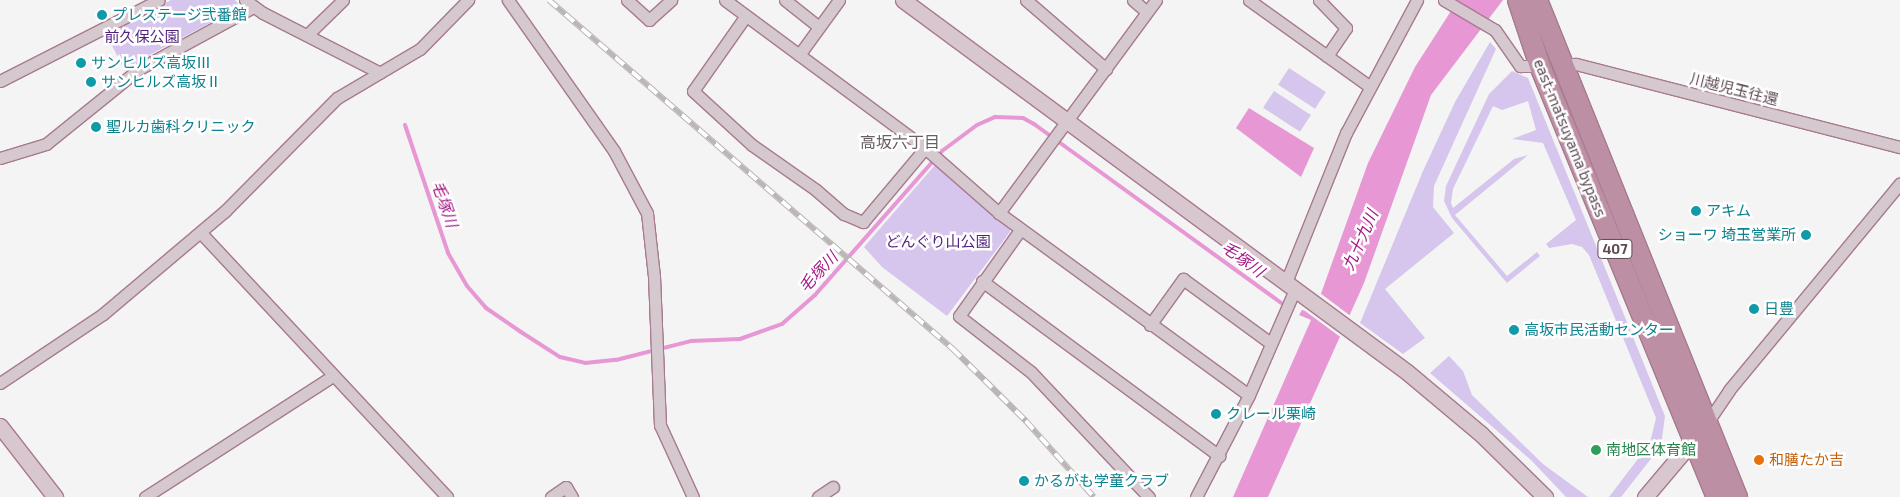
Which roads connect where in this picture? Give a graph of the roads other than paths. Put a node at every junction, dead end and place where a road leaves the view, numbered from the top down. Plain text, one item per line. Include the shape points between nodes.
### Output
1 (159, 0) edge
2 (342, 0) edge
3 (508, 0) edge
4 (627, 0) edge
5 (672, 0) edge
6 (725, 0) edge
7 (785, 0) edge
8 (839, 0) edge
9 (903, 0) edge
10 (1026, 0) edge
11 (1133, 0) edge
12 (1156, 0) edge
13 (1249, 0) edge
14 (1319, 0) edge
15 (1417, 0) edge
16 (1444, 0) edge
17 (1518, 0) edge
18 (1537, 0) edge
19 (464, 1) edge
20 (249, 4) edge
21 (1147, 12) junction
22 (745, 17) junction
23 (819, 27) junction
24 (307, 35) junction
25 (799, 55) junction
26 (1327, 56) junction
27 (1560, 64) junction
28 (1536, 66) junction
29 (1106, 69) junction
30 (380, 73) junction
31 (0, 81) edge
32 (1369, 86) junction
33 (1067, 120) junction
34 (1900, 146) edge
35 (925, 148) junction
36 (0, 158) edge
37 (1900, 183) edge
38 (999, 213) junction
39 (1020, 230) junction
40 (201, 233) junction
41 (982, 281) junction
42 (1295, 289) junction
43 (1150, 325) junction
44 (1269, 342) junction
45 (333, 376) junction
46 (0, 383) edge
47 (1248, 395) junction
48 (1707, 423) junction
49 (0, 426) edge
50 (1693, 439) junction
51 (1219, 456) junction
52 (833, 487) dead end
53 (1144, 495) edge
54 (55, 497) edge
55 (145, 497) edge
56 (447, 497) edge
57 (552, 497) edge
58 (572, 497) edge
59 (693, 497) edge
60 (818, 497) edge
61 (1196, 497) edge
62 (1544, 497) edge
63 (1645, 497) edge
64 (1717, 497) edge
65 (1737, 497) edge

1 - 31 street
2 - 24 street
3 - 59 street via 614,151 647,213 654,276 660,426
4 - 5 street via 649,20
6 - 22 street
7 - 23 street
8 - 23 street
9 - 33 street
10 - 29 street
11 - 21 street
12 - 21 street
13 - 26 street
14 - 26 street via 1346,28
15 - 32 street
16 - 28 street via 1495,30 1520,66
17 - 28 highway, east-matsuyama bypass / 407
18 - 27 highway, east-matsuyama bypass / 407
19 - 30 street via 420,49
20 - 24 street
20 - 36 street via 139,69 46,144
21 - 29 street
22 - 25 street
22 - 35 street via 693,91 752,145 844,214 862,222
23 - 25 street
24 - 30 street
25 - 35 street
26 - 32 street
27 - 34 street, 川越児玉往還 via 1576,64
27 - 48 highway, east-matsuyama bypass / 407
28 - 50 highway, east-matsuyama bypass / 407
29 - 33 street
30 - 40 street via 355,85 315,117
32 - 42 street via 1346,133
33 - 38 street
33 - 42 street
35 - 38 street
37 - 48 street via 1729,390
38 - 39 street
39 - 41 street
39 - 43 street
40 - 45 street
40 - 46 street via 103,314
41 - 51 street
41 - 53 street via 960,312 960,319 1032,372
42 - 44 street
42 - 62 street via 1446,403
43 - 44 street via 1183,279
43 - 47 street
44 - 47 street
45 - 55 street
45 - 56 street
47 - 51 street
48 - 50 street
48 - 65 highway, east-matsuyama bypass / 407
49 - 54 street
50 - 63 street
50 - 64 highway, east-matsuyama bypass / 407
51 - 61 street
52 - 60 street
57 - 58 street via 566,487

